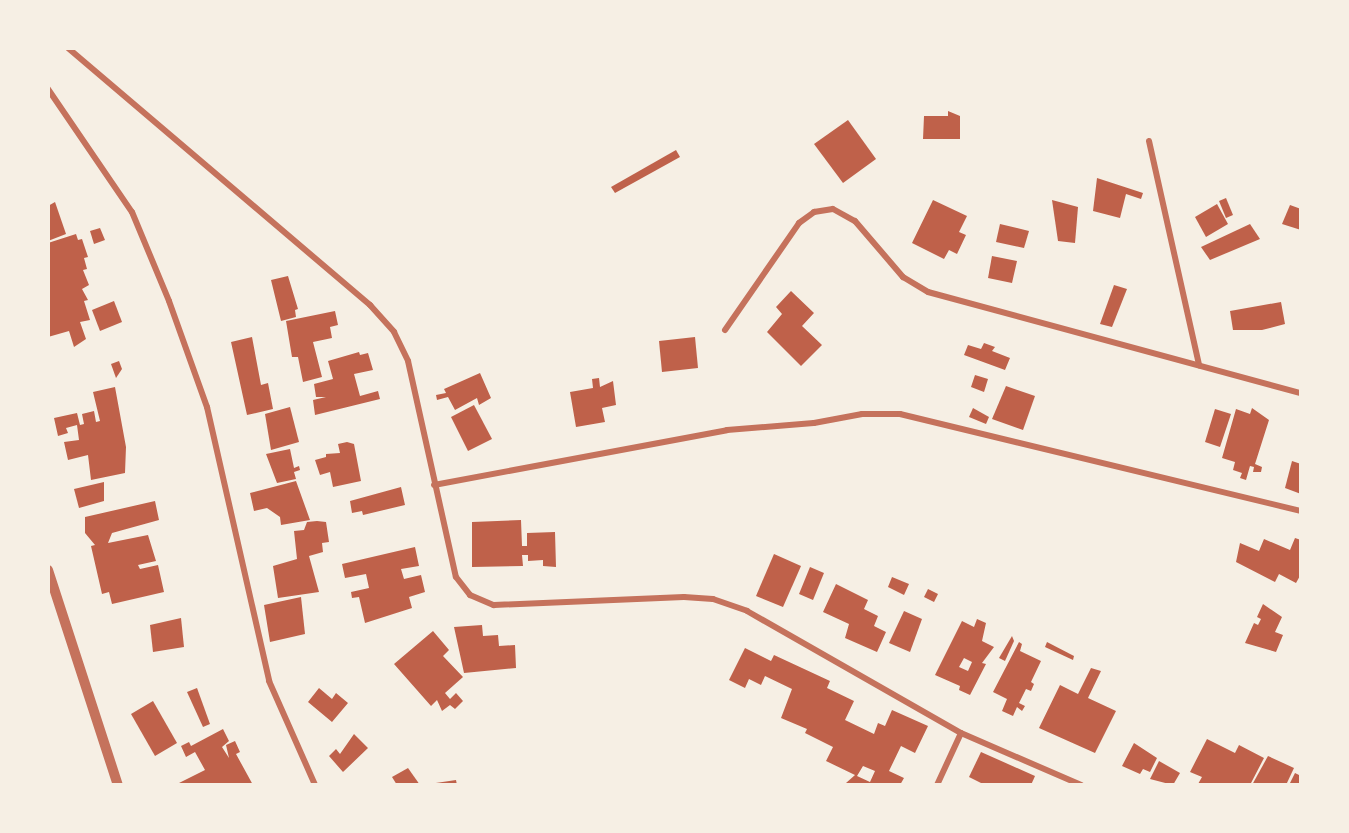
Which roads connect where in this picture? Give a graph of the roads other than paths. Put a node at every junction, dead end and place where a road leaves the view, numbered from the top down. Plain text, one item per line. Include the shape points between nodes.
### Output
1 (68, 48) edge
2 (48, 89) edge
3 (1149, 141) dead end
4 (725, 330) dead end
5 (1199, 365) junction
6 (1301, 393) edge
7 (434, 485) junction
8 (1301, 511) edge
9 (48, 570) edge
10 (961, 733) junction
11 (118, 785) edge
12 (315, 785) edge
13 (937, 785) edge
14 (1081, 785) edge

1 - 7 street via 370,305 394,332 408,361
2 - 12 street via 132,212 170,301 207,407 269,681
3 - 5 street
4 - 5 street via 799,223 814,212 833,209 855,221 903,277 928,292
5 - 6 street
7 - 8 street via 727,430 814,423 862,414 900,414
7 - 10 street via 456,577 470,595 494,605 712,599 747,611
9 - 11 street
10 - 13 street
10 - 14 street

